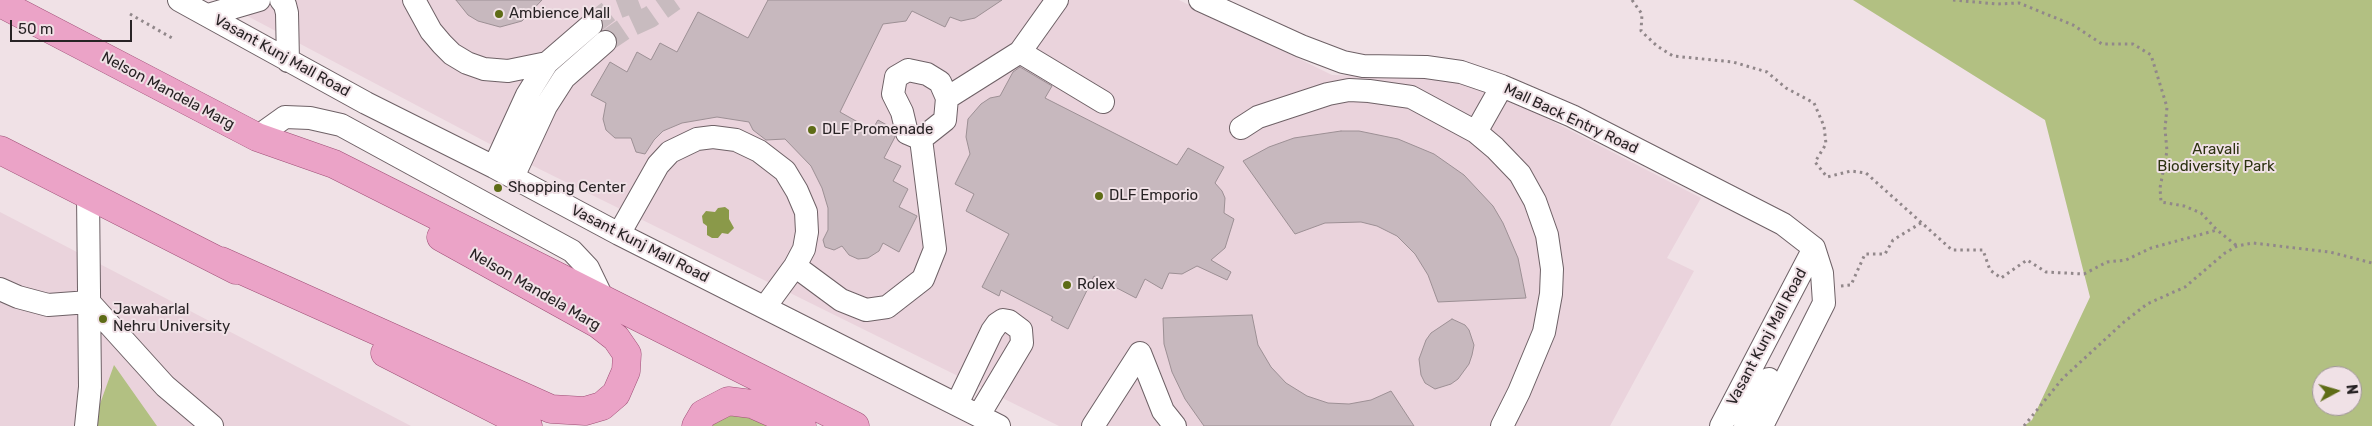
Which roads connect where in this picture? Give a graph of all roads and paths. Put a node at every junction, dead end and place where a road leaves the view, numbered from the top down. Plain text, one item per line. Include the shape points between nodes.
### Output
1 (179, 0) edge
2 (259, 0) edge
3 (280, 0) edge
4 (414, 0) edge
5 (1057, 0) edge
6 (1200, 0) edge
7 (1632, 0) edge
8 (1953, 0) edge
9 (0, 3) edge
10 (130, 14) dead end
11 (208, 14) junction
12 (172, 38) dead end
13 (1020, 52) junction
14 (288, 61) junction
15 (547, 63) junction
16 (1502, 86) junction
17 (947, 98) junction
18 (1103, 102) dead end
19 (1241, 128) dead end
20 (1476, 132) junction
21 (257, 137) junction
22 (921, 140) junction
23 (0, 150) edge
24 (494, 167) junction
25 (513, 177) junction
26 (88, 195) junction
27 (1921, 223) junction
28 (2217, 230) junction
29 (619, 234) junction
30 (2237, 246) junction
31 (1814, 248) junction
32 (221, 262) junction
33 (2372, 263) edge
34 (795, 266) junction
35 (1823, 280) junction
36 (0, 289) edge
37 (602, 297) junction
38 (89, 302) junction
39 (765, 307) junction
40 (957, 404) junction
41 (978, 415) junction
42 (86, 426) edge
43 (212, 426) edge
44 (528, 426) edge
45 (696, 426) edge
46 (802, 426) edge
47 (855, 426) edge
48 (999, 426) edge
49 (1093, 426) edge
50 (1175, 426) edge
51 (1502, 426) edge
52 (1721, 426) edge
53 (1745, 426) edge
54 (1762, 426) edge
55 (2024, 426) edge

1 - 11 lane, Vasant Kunj Mall Road
2 - 11 lane
3 - 14 lane via 287,14
4 - 15 lane via 442,44 467,63 484,69 508,71
5 - 13 lane
6 - 16 lane, Mall Back Entry Road via 1343,62 1461,72
7 - 27 path via 1642,14 1641,31 1673,56 1733,62 1766,72 1786,88 1814,103 1824,126 1826,144 1815,162 1827,177 1851,171 1866,173
8 - 28 path via 1997,4 2019,2 2073,26 2102,44 2133,44 2151,55 2167,107 2165,129 2168,150 2160,188 2161,202 2201,213
9 - 21 main road, Nelson Mandela Marg
10 - 12 path
11 - 14 lane, Vasant Kunj Mall Road
13 - 17 lane
13 - 18 lane
14 - 24 lane, Vasant Kunj Mall Road
15 - 24 lane via 527,95
15 - 25 lane via 598,34 546,106
16 - 20 lane
16 - 31 lane, Mall Back Entry Road via 1572,116 1783,224
17 - 22 lane via 945,120
17 - 22 lane via 940,82 926,74 908,70 896,77 893,94 907,132
19 - 20 lane via 1258,117 1299,102 1360,90 1417,98
20 - 51 lane via 1504,156 1527,184 1543,220 1550,250 1551,294 1546,322
21 - 32 main road, Nelson Mandela Marg via 598,324 616,338 626,354 626,371 616,394 602,406 585,411 551,409
21 - 37 main road, Nelson Mandela Marg via 334,164
21 - 37 lane via 285,116 341,124 572,251 588,268
22 - 34 lane via 935,249 923,279 887,307 866,310 841,300
23 - 26 main road, Nelson Mandela Marg
24 - 25 lane, Vasant Kunj Mall Road
25 - 29 lane, Vasant Kunj Mall Road
26 - 32 main road, Nelson Mandela Marg
26 - 38 lane
27 - 28 path via 1952,250 1983,250 1990,270 2001,278 2027,260 2046,272 2084,274 2107,262 2126,260 2151,248
27 - 35 path via 1893,240 1885,254 1865,254 1851,285
28 - 30 path
29 - 34 lane via 658,165 670,152 697,139 736,140 759,151 785,171 797,191 806,212 807,232 804,249
29 - 39 lane, Vasant Kunj Mall Road
30 - 33 path via 2253,243 2330,252
30 - 55 path via 2185,287 2147,304 2124,322 2063,378
31 - 35 lane
31 - 52 lane, Vasant Kunj Mall Road
32 - 44 main road, Nelson Mandela Marg via 345,333
34 - 39 lane
35 - 53 lane, Vasant Kunj Mall Road
35 - 54 lane via 1822,309
36 - 38 lane via 48,305
37 - 47 main road, Nelson Mandela Marg
38 - 42 lane via 90,388
38 - 43 lane via 165,386
39 - 40 lane, Vasant Kunj Mall Road
40 - 41 lane, Vasant Kunj Mall Road
40 - 41 lane via 992,331 1003,320 1009,321 1021,330 1024,338
41 - 48 lane, Vasant Kunj Mall Road
45 - 46 main road via 703,414 728,401 752,404
49 - 50 lane via 1140,353 1163,411

